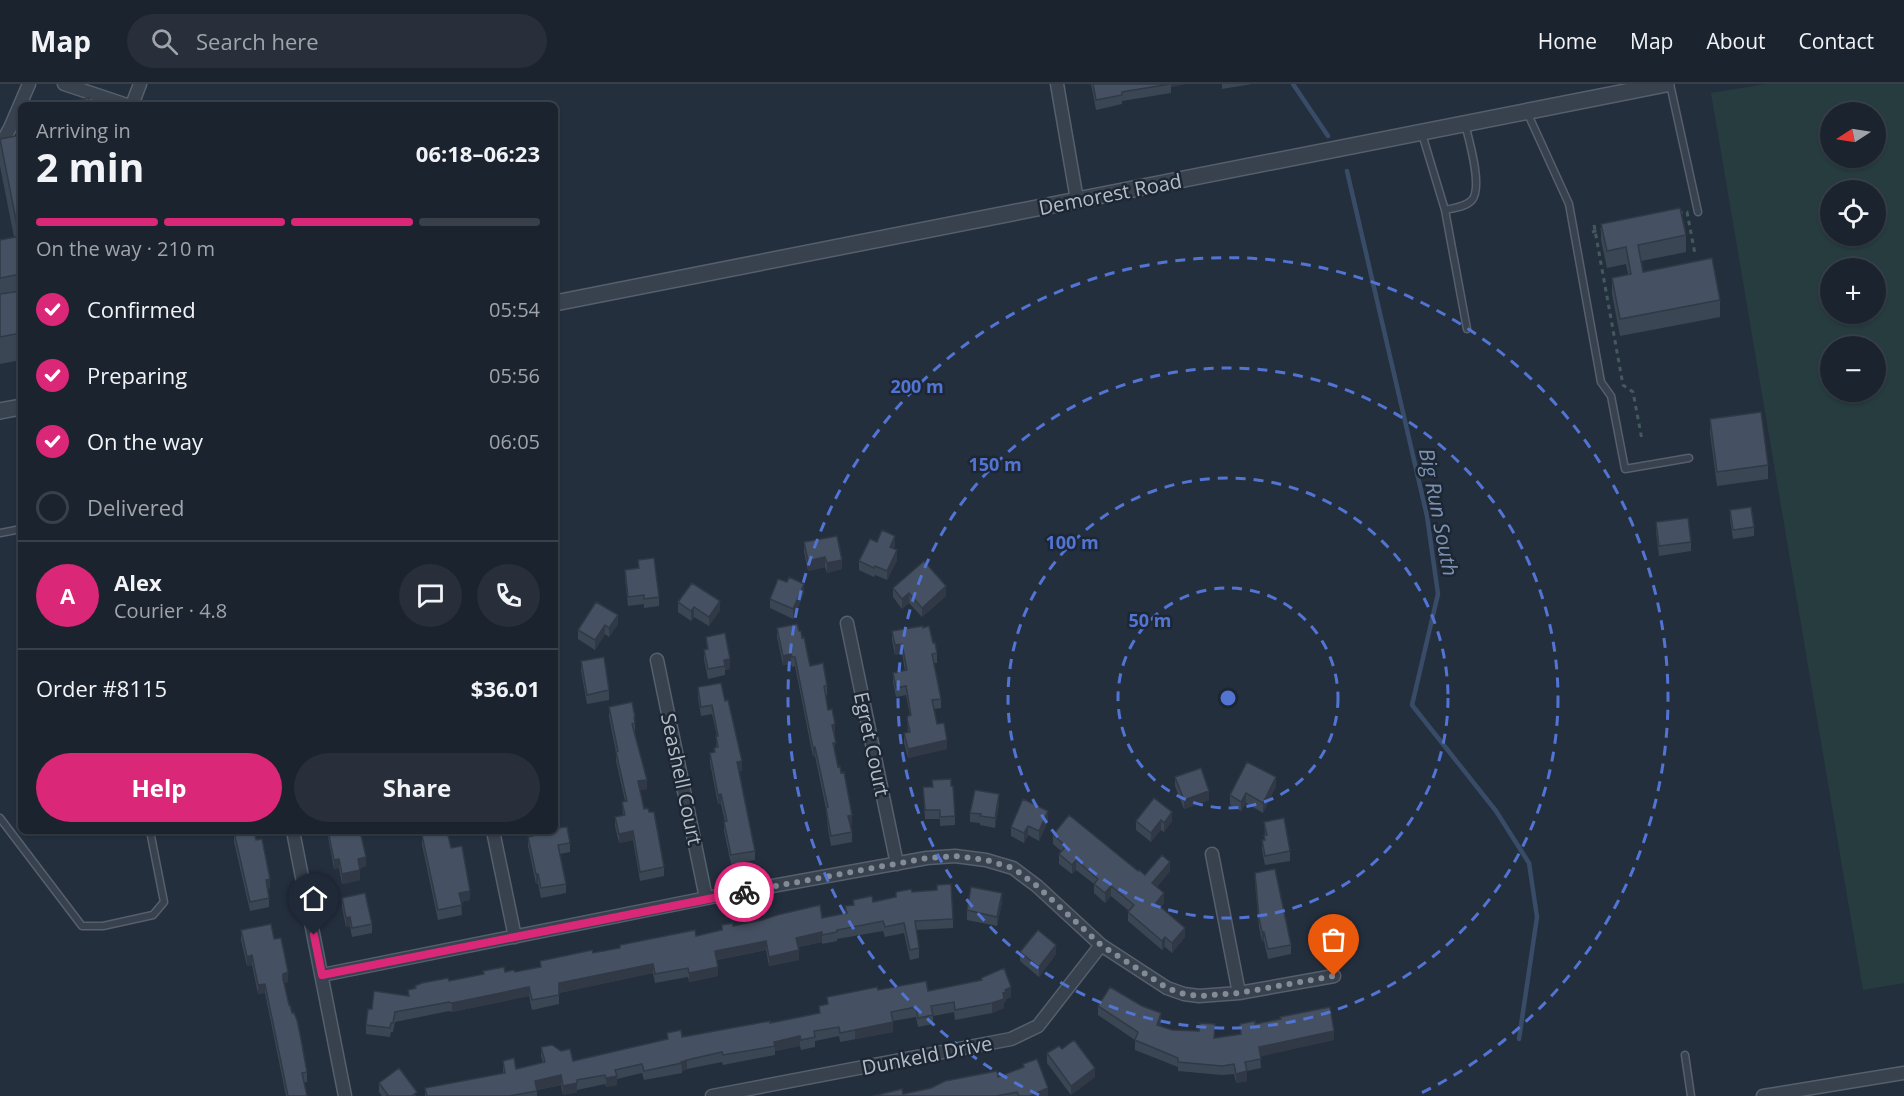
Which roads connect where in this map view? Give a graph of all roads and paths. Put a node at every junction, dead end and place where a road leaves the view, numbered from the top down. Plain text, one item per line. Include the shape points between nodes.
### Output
1 (29, 84) edge
2 (64, 84) edge
3 (140, 84) edge
4 (1057, 84) edge
5 (1668, 84) edge
6 (23, 102) edge
7 (118, 102) edge
8 (133, 102) edge
9 (1527, 112) junction
10 (1465, 124) junction
11 (15, 129) edge
12 (1422, 133) junction
13 (0, 146) edge
14 (1077, 200) junction
15 (1445, 210) junction
16 (1698, 212) dead end
17 (1676, 214) edge
18 (1594, 225) dead end
19 (1606, 228) edge
20 (1593, 231) junction
21 (1695, 254) dead end
22 (558, 302) edge
23 (1615, 307) edge
24 (1607, 309) junction
25 (1467, 329) dead end
26 (18, 408) edge
27 (0, 411) edge
28 (1642, 440) dead end
29 (1689, 458) dead end
30 (18, 530) edge
31 (0, 533) edge
32 (847, 624) dead end
33 (657, 660) dead end
34 (0, 818) edge
35 (151, 834) edge
36 (294, 834) edge
37 (494, 834) edge
38 (1212, 854) dead end
39 (897, 864) junction
40 (706, 898) junction
41 (515, 937) junction
42 (1101, 945) junction
43 (322, 975) junction
44 (1334, 976) dead end
45 (1239, 993) junction
46 (1685, 1055) dead end
47 (1904, 1073) edge
48 (345, 1096) edge
49 (712, 1096) edge
50 (1691, 1096) edge
51 (1763, 1096) edge

1 - 6 street
2 - 7 street
3 - 8 street
4 - 14 street
5 - 9 street, Demorest Road
5 - 16 lane
9 - 10 street, Demorest Road
9 - 29 lane via 1569,204 1601,382 1611,396 1625,469
10 - 12 street, Demorest Road
10 - 15 lane via 1476,176 1475,192 1472,200 1462,206
11 - 13 street
12 - 14 street, Demorest Road
12 - 15 lane
14 - 22 street, Demorest Road
15 - 25 lane
17 - 21 path via 1687,212
18 - 20 path
19 - 20 path
20 - 24 path
23 - 24 path
24 - 28 path via 1623,385 1633,392
26 - 27 street
30 - 31 lane
32 - 39 street, Egret Court
33 - 40 street, Seashell Court
34 - 35 lane via 82,926 103,926 153,915 164,902
36 - 43 street
37 - 41 street
38 - 45 street
39 - 40 street
39 - 42 street via 955,856 1013,868
40 - 41 street
41 - 43 street
42 - 45 street via 1167,988 1184,994
42 - 49 street, Dunkeld Drive via 1038,1026 1011,1039
43 - 48 street
44 - 45 street
46 - 50 lane
47 - 51 street

